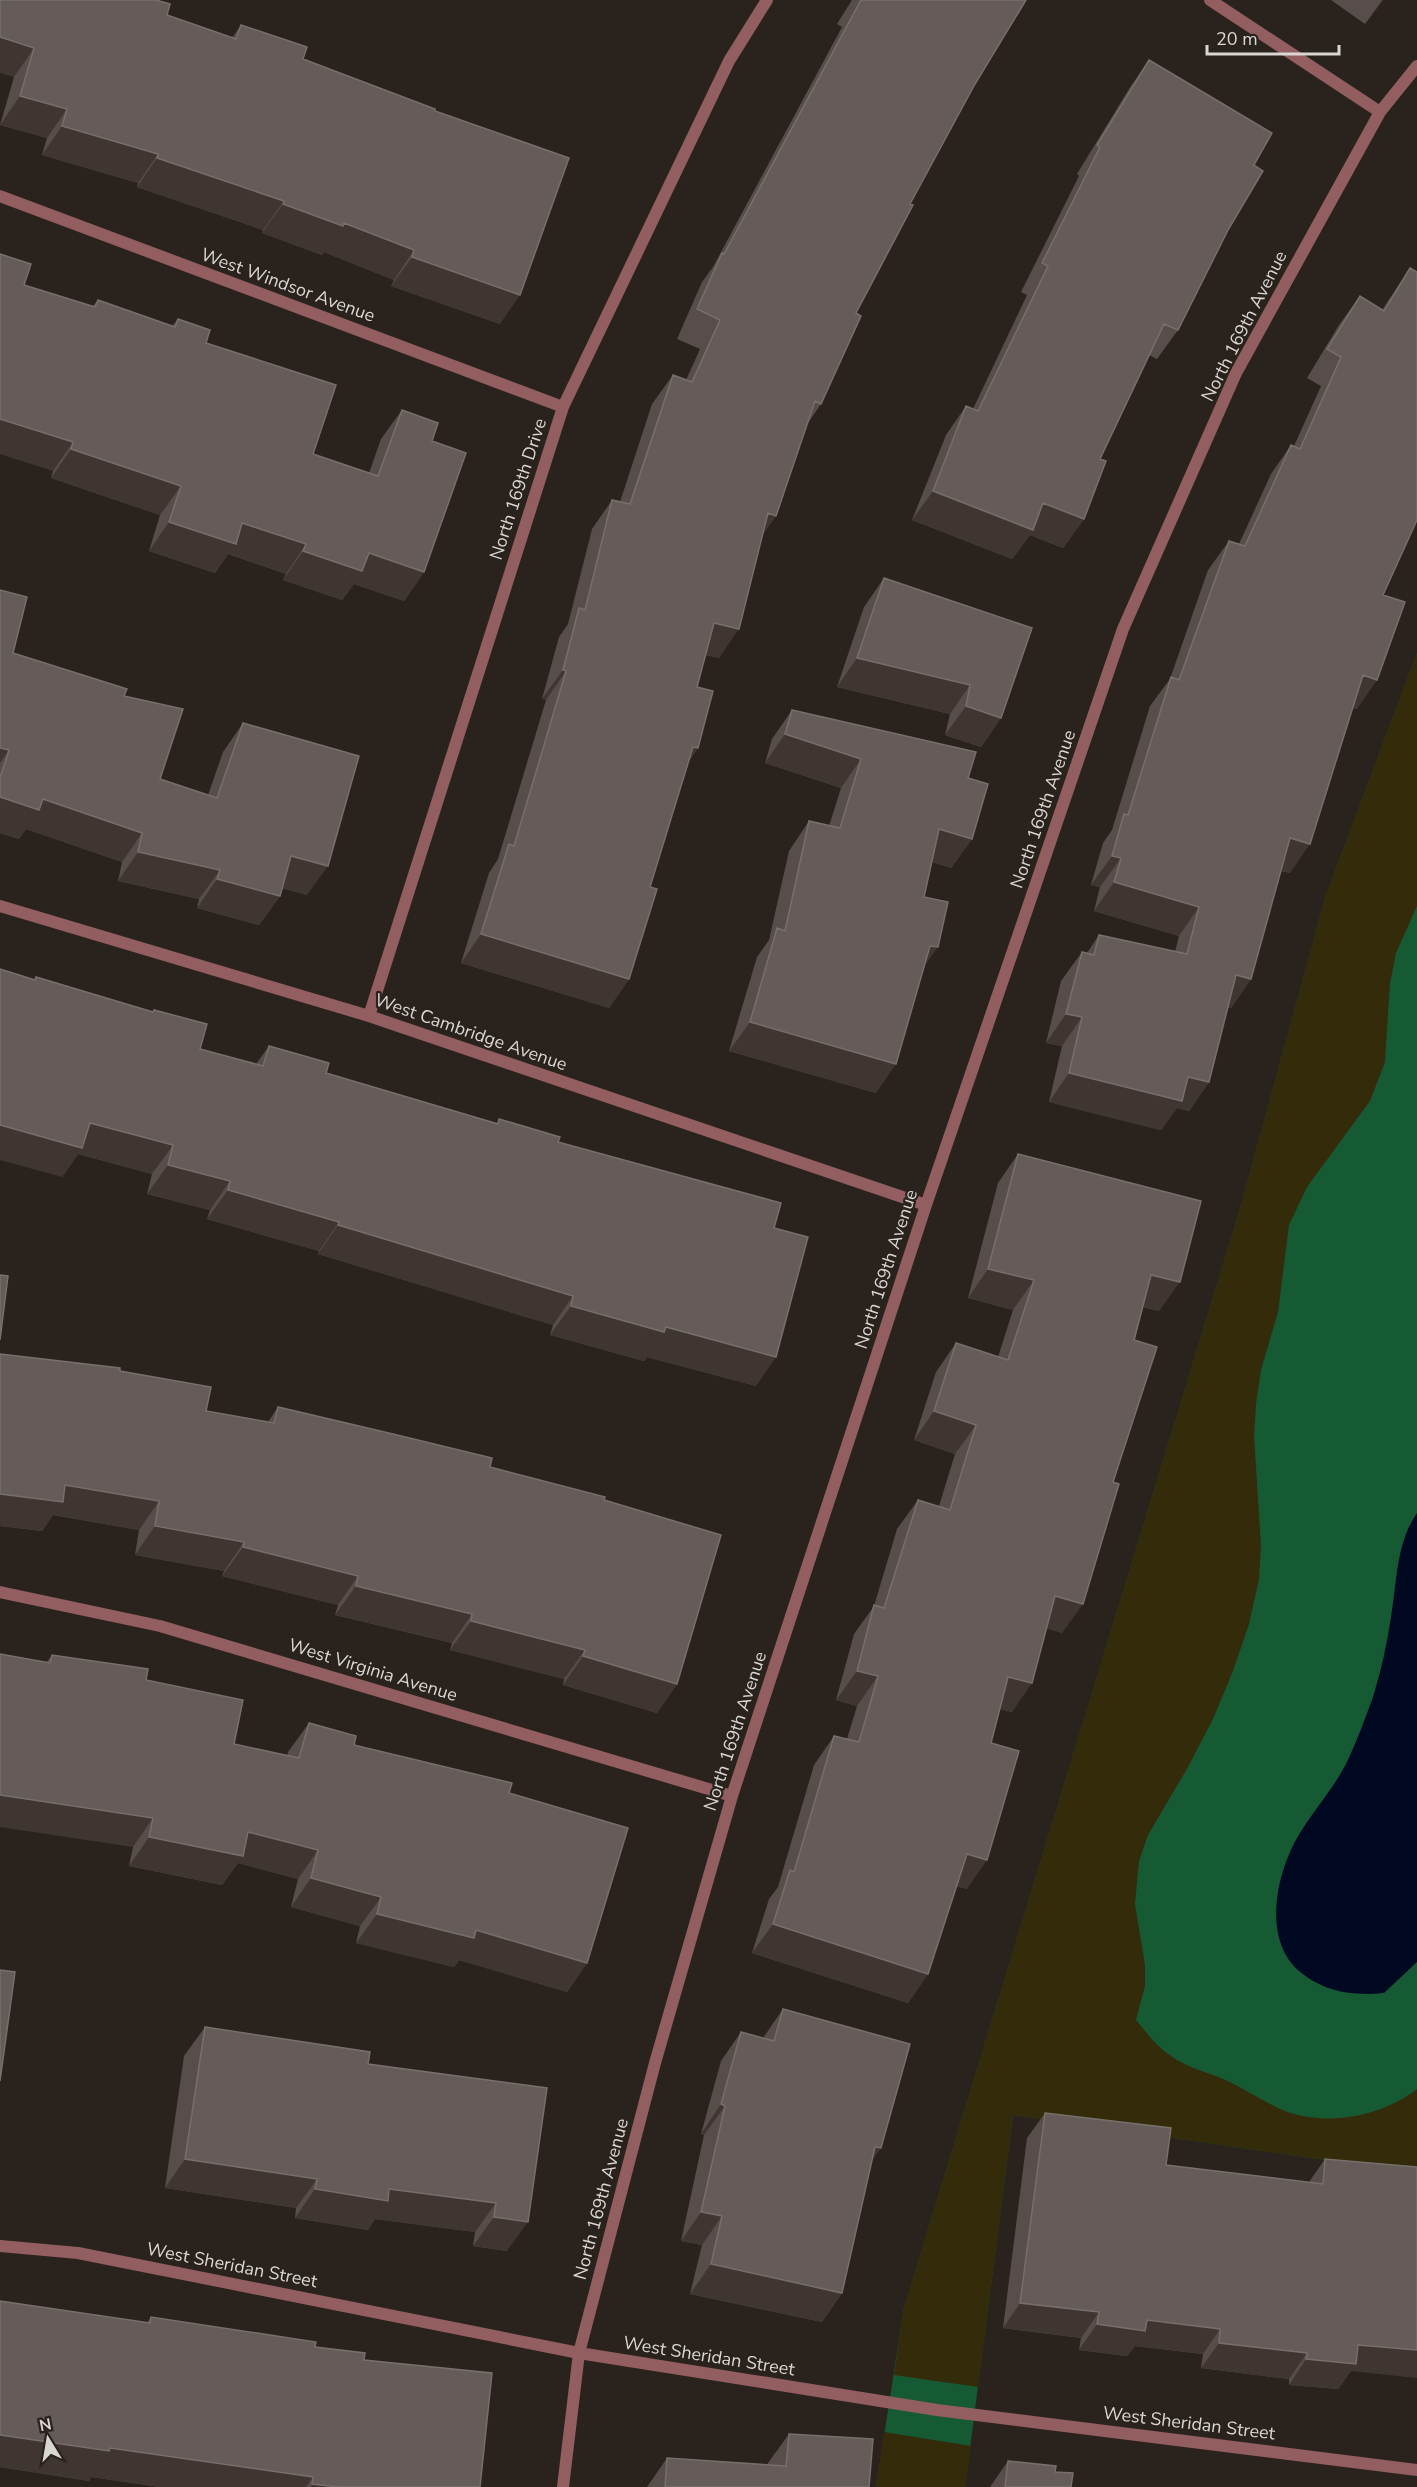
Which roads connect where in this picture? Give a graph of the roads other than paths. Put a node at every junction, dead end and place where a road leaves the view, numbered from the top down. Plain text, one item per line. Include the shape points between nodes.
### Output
1 (767, 0) edge
2 (1210, 0) edge
3 (1417, 66) edge
4 (1380, 111) junction
5 (0, 196) edge
6 (563, 407) junction
7 (0, 906) edge
8 (369, 1016) junction
9 (926, 1205) junction
10 (0, 1592) edge
11 (732, 1796) junction
12 (0, 2246) edge
13 (579, 2353) junction
14 (1417, 2470) edge
15 (563, 2487) edge

1 - 6 street, North 169th Drive via 729,61
2 - 4 street
3 - 4 street, North 169th Avenue
4 - 9 street, North 169th Avenue via 1236,373 1124,629
5 - 6 street, West Windsor Avenue
6 - 8 street, North 169th Drive
7 - 8 street, West Cambridge Avenue
8 - 9 street, West Cambridge Avenue
9 - 11 street, North 169th Avenue
10 - 11 street, West Virginia Avenue via 160,1626
11 - 13 street, North 169th Avenue via 655,2063
12 - 13 street, West Sheridan Street via 78,2253
13 - 14 street, West Sheridan Street via 937,2410
13 - 15 street, North 169th Avenue

